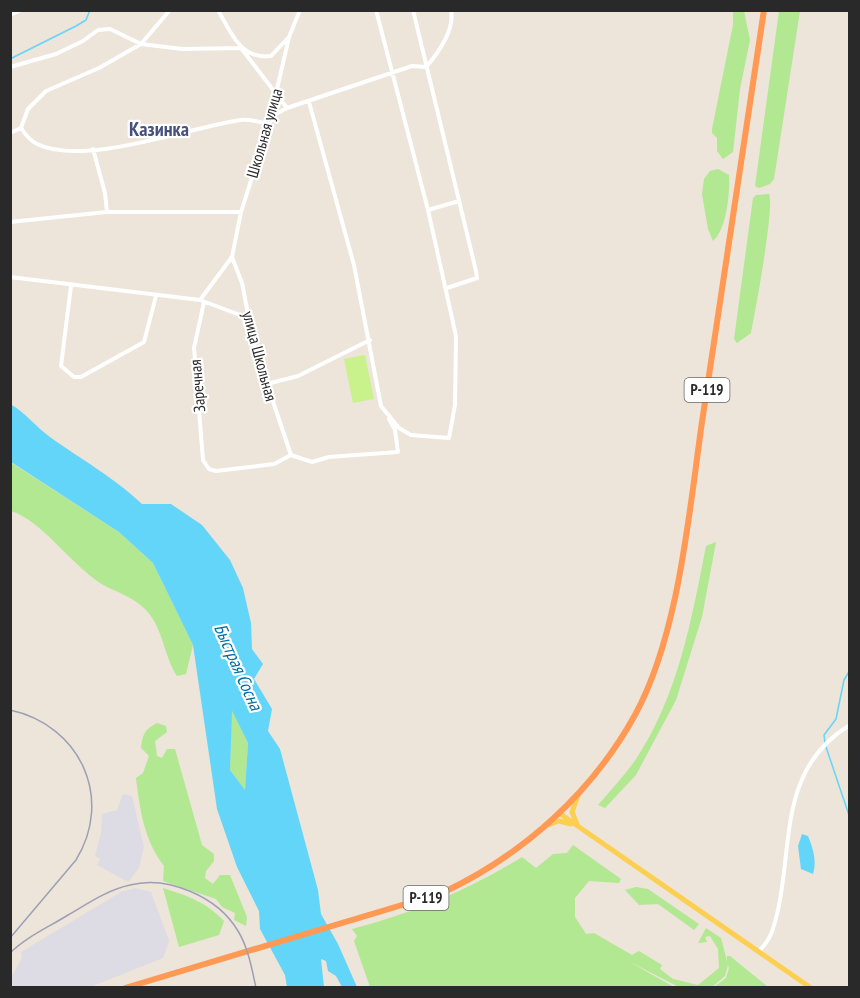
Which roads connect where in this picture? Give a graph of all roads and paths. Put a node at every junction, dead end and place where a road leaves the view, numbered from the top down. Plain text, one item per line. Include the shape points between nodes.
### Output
1 (21, 10) edge
2 (170, 10) edge
3 (218, 10) edge
4 (300, 10) edge
5 (376, 10) edge
6 (413, 10) edge
7 (451, 10) edge
8 (764, 10) edge
9 (10, 15) edge
10 (290, 37) junction
11 (141, 44) junction
12 (241, 48) junction
13 (10, 67) edge
14 (426, 67) junction
15 (392, 72) junction
16 (276, 93) junction
17 (309, 102) junction
18 (287, 108) junction
19 (269, 123) junction
20 (21, 128) junction
21 (10, 133) edge
22 (93, 149) junction
23 (459, 201) junction
24 (428, 210) junction
25 (107, 212) junction
26 (241, 212) junction
27 (10, 222) edge
28 (232, 257) junction
29 (10, 277) edge
30 (71, 286) junction
31 (447, 288) junction
32 (156, 296) junction
33 (202, 301) junction
34 (248, 318) junction
35 (370, 340) junction
36 (267, 384) junction
37 (385, 410) junction
38 (291, 455) junction
39 (849, 725) edge
40 (581, 788) junction
41 (559, 813) junction
42 (547, 825) junction
43 (577, 825) junction
44 (760, 950) junction
45 (125, 987) edge
46 (811, 987) edge

1 - 9 street
2 - 11 street
3 - 12 street
4 - 10 street, Школьная улица
5 - 15 street
6 - 14 street
7 - 14 street via 441,50
8 - 40 highway, Р-119 via 669,623 657,666 636,714 608,757
10 - 12 street via 271,56 253,55
10 - 16 street, Школьная улица
11 - 12 street via 182,49
11 - 13 street via 110,29 98,30 56,54
11 - 20 street via 46,91 28,109
12 - 16 street
14 - 15 street via 412,66
14 - 23 street
15 - 17 street
15 - 24 street
16 - 18 street
16 - 19 street, Школьная улица
17 - 18 street
17 - 35 street via 354,265
18 - 19 street
19 - 22 street via 244,120 127,146
19 - 26 street, Школьная улица
20 - 21 street
20 - 22 street via 38,145 61,150
22 - 25 street
23 - 24 street
23 - 31 street via 477,278
24 - 31 street
25 - 26 street
25 - 27 street
26 - 28 street, Школьная улица
28 - 33 street
28 - 34 street, улица Школьная via 242,283
29 - 30 street
30 - 32 street
30 - 32 street via 61,366 74,377 144,342
31 - 37 street via 456,336 449,438 411,435 399,428
32 - 33 street
33 - 34 street
33 - 38 street, Заречная via 194,348 203,460 216,471 274,464
34 - 36 street, улица Школьная
35 - 36 street via 297,376
35 - 37 street via 381,406
36 - 38 street, улица Школьная
37 - 38 street via 395,430 398,452 328,457 312,462
39 - 44 street via 820,750 794,794 774,929
40 - 41 highway, Р-119
40 - 43 main road via 572,812
41 - 42 highway, Р-119
41 - 43 main road
42 - 43 main road via 559,821
42 - 45 highway, Р-119 via 497,865 442,893
43 - 44 main road
44 - 46 main road

